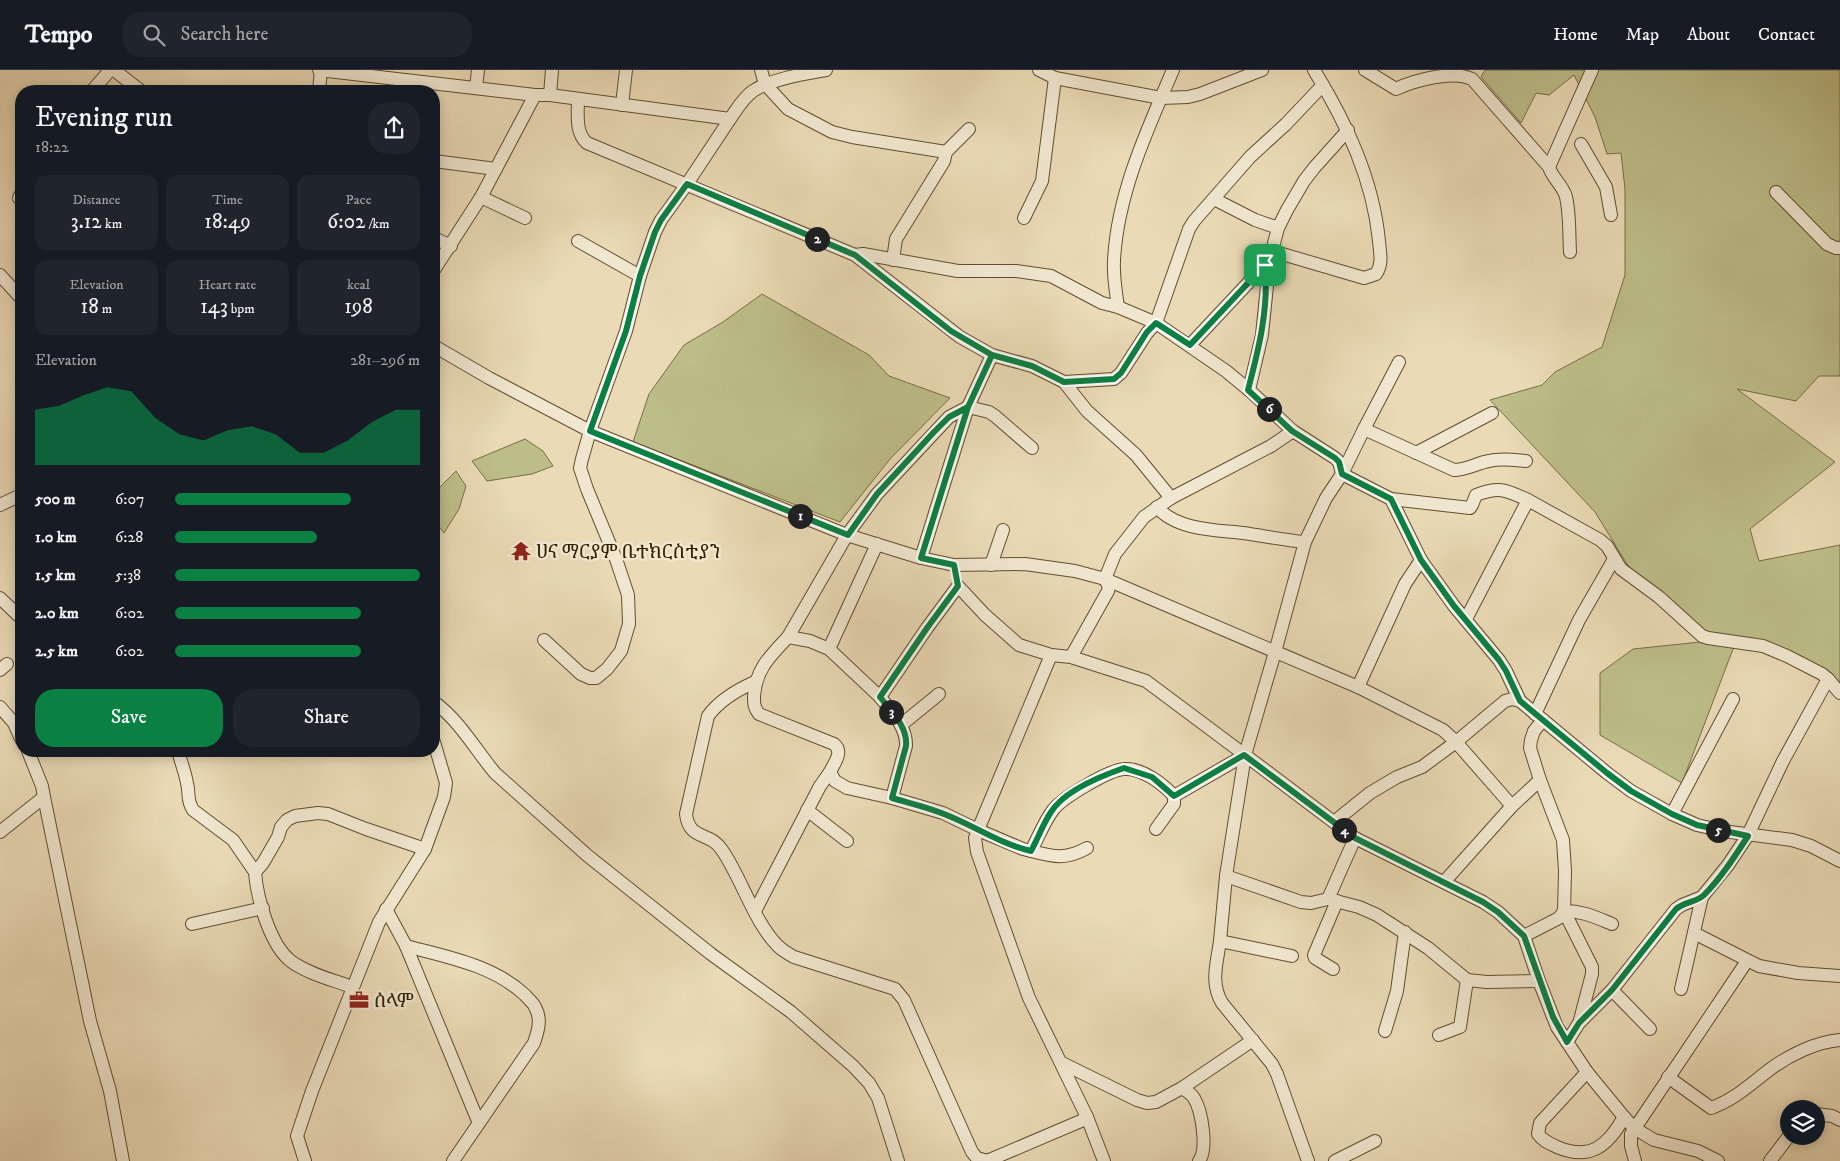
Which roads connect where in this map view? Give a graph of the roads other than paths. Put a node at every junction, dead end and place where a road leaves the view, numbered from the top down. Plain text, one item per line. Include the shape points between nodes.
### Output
1 (110, 70) edge
2 (114, 70) edge
3 (320, 70) edge
4 (478, 70) edge
5 (552, 70) edge
6 (626, 70) edge
7 (762, 70) edge
8 (826, 70) edge
9 (1039, 70) edge
10 (1173, 70) edge
11 (1262, 70) edge
12 (1314, 70) edge
13 (1365, 70) edge
14 (1592, 70) edge
15 (390, 74) edge
16 (1056, 78) junction
17 (765, 84) junction
18 (97, 85) edge
19 (133, 85) edge
20 (319, 85) edge
21 (1323, 85) junction
22 (476, 88) junction
23 (535, 95) junction
24 (550, 95) junction
25 (1161, 98) junction
26 (578, 99) junction
27 (622, 105) junction
28 (730, 119) junction
29 (969, 128) dead end
30 (1348, 130) junction
31 (1581, 144) dead end
32 (946, 152) junction
33 (440, 162) edge
34 (1549, 167) junction
35 (496, 169) junction
36 (687, 184) junction
37 (1776, 192) dead end
38 (481, 197) junction
39 (1214, 199) junction
40 (1611, 215) dead end
41 (525, 218) dead end
42 (1024, 218) dead end
43 (1278, 228) junction
44 (440, 241) edge
45 (578, 241) dead end
46 (451, 246) junction
47 (1840, 248) edge
48 (1272, 251) junction
49 (1570, 252) dead end
50 (855, 255) junction
51 (893, 260) junction
52 (440, 262) edge
53 (1265, 265) junction
54 (0, 275) edge
55 (640, 276) junction
56 (15, 291) edge
57 (1118, 307) junction
58 (1156, 323) junction
59 (1190, 345) junction
60 (440, 350) edge
61 (992, 355) junction
62 (1399, 362) dead end
63 (1064, 382) junction
64 (1248, 390) junction
65 (968, 407) junction
66 (1492, 413) dead end
67 (1364, 429) junction
68 (590, 431) junction
69 (1292, 431) junction
70 (1032, 448) dead end
71 (1416, 453) junction
72 (1526, 461) dead end
73 (1342, 474) junction
74 (1171, 498) junction
75 (15, 499) edge
76 (1391, 499) junction
77 (1528, 500) junction
78 (0, 505) edge
79 (1157, 507) junction
80 (1003, 530) dead end
81 (848, 535) junction
82 (1305, 542) junction
83 (877, 544) junction
84 (921, 558) junction
85 (1614, 559) junction
86 (1421, 560) junction
87 (954, 565) junction
88 (991, 565) junction
89 (1105, 579) junction
90 (958, 586) junction
91 (0, 598) edge
92 (15, 612) edge
93 (1466, 620) junction
94 (788, 637) junction
95 (544, 640) dead end
96 (829, 649) junction
97 (1275, 652) junction
98 (1051, 655) junction
99 (1071, 657) junction
100 (1828, 679) junction
101 (755, 682) junction
102 (1358, 687) junction
103 (1840, 693) edge
104 (939, 694) dead end
105 (880, 697) junction
106 (1733, 699) dead end
107 (1520, 701) junction
108 (0, 707) edge
109 (440, 707) edge
110 (1539, 717) junction
111 (15, 725) edge
112 (902, 726) junction
113 (1456, 742) junction
114 (1244, 755) junction
115 (30, 757) edge
116 (180, 757) edge
117 (438, 757) edge
118 (830, 772) junction
119 (1540, 780) junction
120 (44, 796) junction
121 (1174, 796) junction
122 (892, 798) junction
123 (1512, 806) junction
124 (808, 810) junction
125 (1672, 814) junction
126 (1334, 822) junction
127 (1156, 828) dead end
128 (978, 830) junction
129 (0, 832) edge
130 (1748, 836) junction
131 (1355, 838) junction
132 (847, 841) dead end
133 (1087, 848) dead end
134 (425, 849) junction
135 (1031, 851) junction
136 (1840, 861) edge
137 (256, 872) junction
138 (1226, 876) junction
139 (1444, 882) junction
140 (1702, 897) junction
141 (1333, 900) junction
142 (263, 908) junction
143 (386, 909) junction
144 (755, 911) junction
145 (1564, 911) junction
146 (192, 924) dead end
147 (1612, 924) dead end
148 (1405, 932) junction
149 (1694, 933) junction
150 (1524, 936) junction
151 (1220, 940) junction
152 (406, 946) junction
153 (1292, 956) dead end
154 (1747, 960) junction
155 (1333, 969) dead end
156 (1840, 976) edge
157 (1467, 980) junction
158 (1539, 981) junction
159 (352, 988) junction
160 (1681, 989) dead end
161 (1612, 990) junction
162 (1579, 1023) junction
163 (1650, 1030) dead end
164 (1385, 1031) dead end
165 (1439, 1035) dead end
166 (1253, 1040) junction
167 (1840, 1040) edge
168 (1567, 1042) junction
169 (1062, 1063) junction
170 (1587, 1072) junction
171 (1668, 1077) junction
172 (1182, 1088) junction
173 (1825, 1115) edge
174 (1087, 1117) junction
175 (1624, 1117) junction
176 (1840, 1120) edge
177 (478, 1121) junction
178 (1634, 1128) junction
179 (1374, 1141) dead end
180 (1782, 1145) edge
181 (1712, 1159) edge
182 (123, 1161) edge
183 (305, 1161) edge
184 (453, 1161) edge
185 (898, 1161) edge
186 (1104, 1161) edge
187 (1199, 1161) edge
188 (1308, 1161) edge
189 (1335, 1161) edge
190 (1635, 1161) edge
191 (1770, 1161) edge

1 - 18 street
2 - 19 street
3 - 15 street
3 - 20 street
4 - 22 street
5 - 24 street
6 - 27 street
7 - 17 street
8 - 17 street
9 - 16 street
10 - 25 street
11 - 25 street via 1200,94
12 - 21 street
13 - 34 street via 1396,90 1410,82 1447,72 1466,75
14 - 34 street
15 - 22 street
16 - 25 street
16 - 42 street via 1042,181
17 - 28 street via 744,99
17 - 32 street via 788,109 832,132
21 - 30 street
21 - 39 street via 1250,157
22 - 23 street
23 - 24 street
23 - 35 street
24 - 26 street
25 - 57 street via 1123,205 1114,261
26 - 27 street
26 - 36 street via 579,131 583,139
27 - 28 street
28 - 36 street
29 - 32 street
30 - 43 street via 1304,181
30 - 48 street via 1377,223 1381,264 1378,271 1364,278
31 - 40 street via 1606,187
32 - 51 street via 896,239
33 - 35 street
34 - 49 street via 1566,196
35 - 38 street
36 - 50 street
36 - 55 street via 661,220
37 - 47 street via 1827,244
38 - 41 street
38 - 46 street
39 - 43 street via 1254,220
39 - 58 street via 1189,229
43 - 48 street
44 - 46 street
45 - 55 street
46 - 52 street
48 - 53 street
50 - 51 street
50 - 61 street via 951,331
51 - 57 street via 958,271 1016,271 1051,276 1102,303
53 - 59 street
53 - 64 street via 1267,286 1262,335
54 - 56 street
55 - 68 street via 626,331
57 - 58 street
58 - 59 street
58 - 63 street via 1114,379
59 - 64 street
60 - 68 street
61 - 63 street via 1032,366
61 - 65 street
62 - 67 street
63 - 74 street via 1087,411 1136,455
64 - 69 street
65 - 70 street via 989,412
65 - 81 street via 949,417 904,464 877,494
65 - 84 street
66 - 71 street
67 - 71 street
67 - 73 street
68 - 81 street
68 - 95 street via 580,468 628,595 629,624 621,651 596,678 581,674
69 - 73 street via 1335,458
69 - 74 street via 1271,446
71 - 72 street via 1454,470 1490,460
73 - 76 street
73 - 82 street via 1326,498
74 - 79 street
75 - 78 street
76 - 77 street via 1470,508 1476,495 1504,489
76 - 86 street
77 - 85 street via 1600,540
77 - 93 street
79 - 82 street via 1168,518 1188,525
79 - 89 street via 1144,517 1115,554
80 - 88 street
81 - 83 street
81 - 94 street
82 - 97 street
83 - 84 street
83 - 96 street
84 - 87 street
85 - 100 street via 1621,569 1659,597 1702,636 1762,646
85 - 110 street via 1579,620
86 - 93 street
86 - 102 street via 1405,584
87 - 88 street
87 - 90 street
88 - 89 street via 1025,564
89 - 97 street
89 - 99 street via 1108,591
90 - 98 street via 1019,645
90 - 105 street
91 - 92 street
93 - 107 street via 1506,671
94 - 96 street
94 - 101 street
96 - 105 street
97 - 102 street
97 - 114 street
98 - 99 street
98 - 128 street
99 - 114 street via 1146,680
100 - 103 street
100 - 130 street via 1783,761
101 - 118 street via 754,704 759,714 838,747
101 - 144 street via 714,708 708,716 686,814 692,831 720,846
102 - 113 street via 1443,730
104 - 112 street
105 - 112 street
106 - 125 street
107 - 110 street
107 - 113 street via 1505,701
108 - 111 street
109 - 185 street via 456,720 496,773 582,850 711,954 790,1012 853,1066 878,1098
110 - 119 street via 1530,748
110 - 125 street via 1631,791
112 - 122 street via 907,738 906,746
113 - 123 street
113 - 126 street via 1422,767 1370,793
114 - 121 street
114 - 126 street
114 - 138 street
115 - 120 street
116 - 137 street via 193,810 233,840
117 - 134 street via 446,783 444,797
118 - 122 street via 835,781 847,788
118 - 124 street
119 - 123 street
119 - 145 street via 1562,840
120 - 129 street
120 - 182 street via 90,1022 110,1092
121 - 127 street via 1174,804
121 - 135 street via 1152,777 1124,768 1116,771 1065,797 1051,812
122 - 128 street via 943,813
123 - 139 street
124 - 132 street
124 - 144 street
125 - 130 street via 1697,825
126 - 131 street
128 - 135 street
128 - 169 street via 974,838 976,852 1029,998
130 - 136 street via 1792,840
130 - 140 street
131 - 139 street
131 - 141 street
133 - 135 street via 1064,857
134 - 137 street via 328,814 295,816 281,826 278,837
134 - 143 street
137 - 142 street
138 - 141 street via 1301,902
138 - 151 street
139 - 150 street via 1498,912
140 - 149 street
140 - 161 street via 1676,909
141 - 148 street via 1377,914
141 - 155 street via 1314,955
142 - 146 street
142 - 159 street via 273,937 292,962
143 - 152 street
143 - 159 street
144 - 174 street via 769,936 794,957 895,989 904,1000 972,1152 978,1158 987,1161
145 - 147 street via 1590,914
145 - 150 street via 1559,918
145 - 162 street via 1592,967
148 - 157 street
148 - 164 street via 1397,991
149 - 154 street
149 - 160 street
150 - 158 street
151 - 153 street
151 - 166 street via 1215,984 1217,994
152 - 177 street
152 - 177 street via 468,962 490,972 535,1005 539,1029 534,1043
154 - 156 street via 1775,969
154 - 171 street
157 - 158 street
157 - 165 street via 1460,1027
158 - 168 street via 1557,1027
159 - 183 street via 296,1136
161 - 162 street
161 - 163 street
162 - 168 street
166 - 172 street
166 - 188 street via 1277,1074
167 - 171 street via 1792,1055 1740,1093 1712,1108
168 - 170 street
169 - 172 street via 1147,1104
169 - 174 street
170 - 175 street
170 - 175 street via 1540,1123 1538,1134 1542,1140 1570,1152 1586,1153 1604,1144
171 - 178 street
172 - 187 street via 1194,1099 1201,1117 1204,1149
173 - 176 street
174 - 186 street
175 - 178 street
177 - 184 street
178 - 181 street via 1654,1140 1690,1148
178 - 190 street via 1630,1139
179 - 189 street
180 - 191 street

